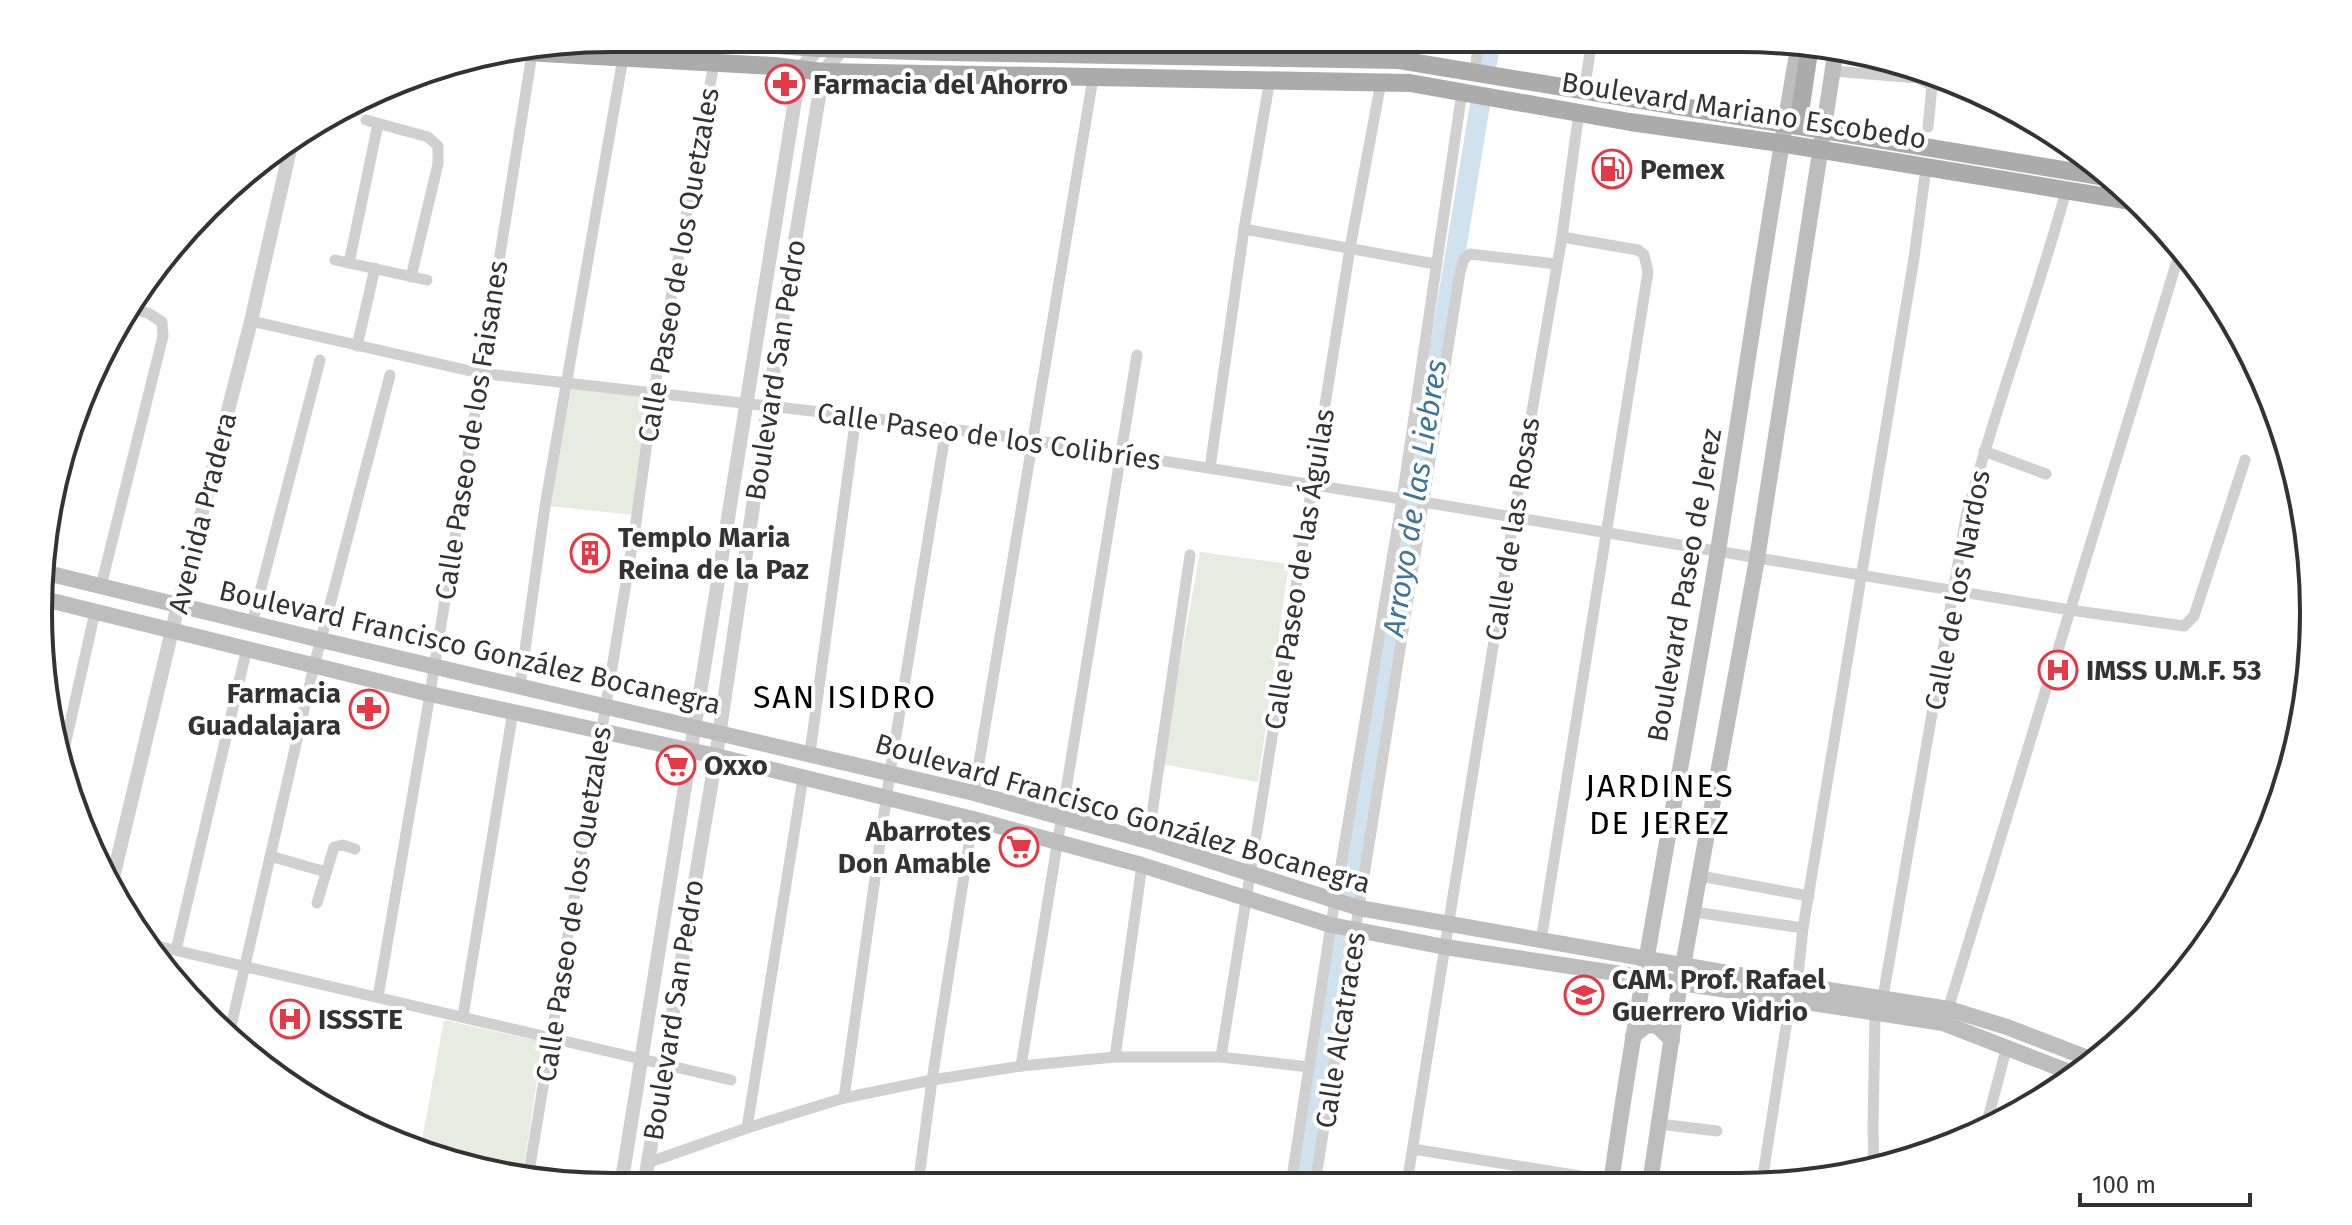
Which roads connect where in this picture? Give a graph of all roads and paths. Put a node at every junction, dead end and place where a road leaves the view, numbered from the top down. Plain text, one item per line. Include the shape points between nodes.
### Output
1 (823, 52) edge
2 (831, 52) edge
3 (1143, 52) edge
4 (1477, 52) edge
5 (1590, 52) edge
6 (560, 55) edge
7 (1798, 55) edge
8 (1807, 56) edge
9 (623, 58) junction
10 (527, 59) edge
11 (1834, 61) edge
12 (714, 63) junction
13 (800, 69) junction
14 (1475, 70) junction
15 (1833, 71) junction
16 (823, 72) junction
17 (1887, 72) edge
18 (1093, 78) junction
19 (1270, 79) junction
20 (1381, 82) junction
21 (1932, 86) edge
22 (1462, 92) junction
23 (1584, 92) junction
24 (1579, 112) junction
25 (1791, 124) junction
26 (1928, 127) dead end
27 (1824, 130) junction
28 (1780, 143) junction
29 (1820, 151) junction
30 (289, 155) edge
31 (2078, 166) edge
32 (1926, 168) junction
33 (2077, 172) junction
34 (2088, 174) edge
35 (2066, 191) junction
36 (2118, 199) edge
37 (1244, 229) junction
38 (1562, 237) junction
39 (1350, 248) junction
40 (335, 260) dead end
41 (2177, 262) edge
42 (349, 263) junction
43 (1435, 264) junction
44 (1556, 264) junction
45 (375, 268) junction
46 (411, 277) junction
47 (427, 280) dead end
48 (140, 311) edge
49 (251, 321) junction
50 (357, 346) junction
51 (1137, 355) dead end
52 (320, 360) dead end
53 (479, 373) junction
54 (390, 375) dead end
55 (567, 382) junction
56 (654, 391) junction
57 (746, 402) junction
58 (768, 405) junction
59 (856, 416) junction
60 (946, 429) junction
61 (1032, 440) junction
62 (1984, 451) junction
63 (1122, 454) junction
64 (2245, 460) dead end
65 (1210, 468) junction
66 (2046, 474) dead end
67 (1314, 485) junction
68 (1402, 499) junction
69 (1423, 502) junction
70 (1514, 516) junction
71 (1606, 531) junction
72 (1717, 552) junction
73 (1190, 555) dead end
74 (1757, 559) junction
75 (53, 574) edge
76 (1862, 575) junction
77 (101, 586) junction
78 (1953, 589) junction
79 (52, 601) edge
80 (178, 605) junction
81 (2070, 610) junction
82 (95, 612) junction
83 (252, 623) junction
84 (172, 630) junction
85 (321, 640) junction
86 (247, 648) junction
87 (314, 666) junction
88 (433, 666) junction
89 (520, 686) junction
90 (430, 694) junction
91 (605, 705) junction
92 (513, 711) junction
93 (696, 727) junction
94 (601, 730) junction
95 (719, 732) junction
96 (67, 738) edge
97 (691, 751) junction
98 (810, 753) junction
99 (716, 756) junction
100 (890, 772) junction
101 (803, 778) junction
102 (974, 793) junction
103 (886, 799) junction
104 (1063, 817) junction
105 (973, 819) junction
106 (1148, 841) junction
107 (1059, 843) junction
108 (355, 849) dead end
109 (270, 856) junction
110 (1142, 865) junction
111 (115, 870) edge
112 (326, 872) junction
113 (1250, 872) junction
114 (1700, 876) junction
115 (1809, 896) junction
116 (1246, 897) junction
117 (1335, 901) junction
118 (317, 903) dead end
119 (1359, 908) junction
120 (1694, 912) junction
121 (1331, 925) junction
122 (1448, 925) junction
123 (1803, 928) junction
124 (1356, 930) junction
125 (1541, 941) junction
126 (163, 947) edge
127 (1445, 947) junction
128 (176, 950) junction
129 (1644, 957) junction
130 (1683, 964) junction
131 (246, 966) junction
132 (1642, 976) junction
133 (1680, 982) junction
134 (1797, 985) junction
135 (378, 997) junction
136 (1883, 997) junction
137 (1790, 1001) junction
138 (1875, 1014) junction
139 (463, 1016) junction
140 (1946, 1016) junction
141 (232, 1024) edge
142 (1633, 1036) junction
143 (552, 1037) junction
144 (1672, 1040) junction
145 (2007, 1046) junction
146 (2082, 1056) edge
147 (1115, 1057) junction
148 (1221, 1057) junction
149 (641, 1059) junction
150 (663, 1065) junction
151 (1021, 1066) junction
152 (1309, 1067) junction
153 (2065, 1068) edge
154 (731, 1080) dead end
155 (932, 1080) junction
156 (844, 1098) junction
157 (1989, 1114) edge
158 (1659, 1124) junction
159 (747, 1128) junction
160 (1717, 1131) dead end
161 (1413, 1149) junction
162 (1874, 1156) edge
163 (647, 1163) junction
164 (530, 1166) edge
165 (1763, 1172) edge
166 (623, 1173) edge
167 (646, 1173) edge
168 (920, 1173) edge
169 (1293, 1173) edge
170 (1317, 1173) edge
171 (1409, 1173) edge
172 (1557, 1173) edge
173 (1612, 1173) edge
174 (1652, 1173) edge

1 - 13 street
2 - 16 street, Boulevard San Pedro
3 - 14 main road, Boulevard Mariano Escobedo via 1348,58
4 - 14 street
5 - 23 street
6 - 9 main road, Boulevard Mariano Escobedo
7 - 25 main road, Boulevard Paseo de Jerez
8 - 25 main road
9 - 12 main road, Boulevard Mariano Escobedo
9 - 55 street
10 - 53 street, Calle Paseo de los Faisanes
11 - 15 main road
12 - 13 main road, Boulevard Mariano Escobedo
12 - 56 street, Calle Paseo de los Quetzales
13 - 16 main road, Boulevard Mariano Escobedo
13 - 57 street, Boulevard San Pedro
14 - 23 main road, Boulevard Mariano Escobedo
15 - 17 street
15 - 27 main road
16 - 18 main road, Boulevard Mariano Escobedo
16 - 58 street, Boulevard San Pedro
18 - 19 main road, Boulevard Mariano Escobedo
18 - 61 street
19 - 20 main road, Boulevard Mariano Escobedo
19 - 37 street
20 - 22 main road, Boulevard Mariano Escobedo
20 - 39 street, Calle Paseo de las Águilas
21 - 26 street
22 - 24 main road, Boulevard Mariano Escobedo
22 - 43 street
23 - 25 main road, Boulevard Mariano Escobedo
24 - 28 main road, Boulevard Mariano Escobedo
24 - 38 street, Calle de las Rosas
25 - 27 main road, Boulevard Mariano Escobedo
25 - 28 main road, Boulevard Paseo de Jerez
27 - 29 main road
27 - 33 main road, Boulevard Mariano Escobedo
28 - 29 main road, Boulevard Mariano Escobedo
28 - 72 main road, Boulevard Paseo de Jerez
29 - 32 main road, Boulevard Mariano Escobedo
29 - 74 main road
30 - 49 street, Avenida Pradera
31 - 33 street
32 - 35 main road, Boulevard Mariano Escobedo
32 - 76 street
33 - 34 main road, Boulevard Mariano Escobedo
35 - 36 main road, Boulevard Mariano Escobedo
35 - 62 street, Calle de los Nardos
37 - 39 street
37 - 65 street
38 - 44 street, Calle de las Rosas
38 - 71 street via 1628,247 1648,262
39 - 43 street
39 - 67 street, Calle Paseo de las Águilas
40 - 42 street
41 - 81 street
42 - 45 street
42 - 46 street via 372,122 428,137 438,146
43 - 68 street
44 - 69 street, Calle Alcatraces via 1480,254 1464,259
44 - 70 street, Calle de las Rosas
45 - 46 street
45 - 50 street
46 - 47 street
48 - 77 street via 162,322 163,336
49 - 50 street, Calle Paseo de los Colibríes
49 - 80 street, Avenida Pradera
50 - 53 street, Calle Paseo de los Colibríes
51 - 63 street
52 - 83 street
53 - 55 street, Calle Paseo de los Colibríes
53 - 88 street, Calle Paseo de los Faisanes
54 - 85 street
55 - 56 street, Calle Paseo de los Colibríes
55 - 89 street
56 - 57 street, Calle Paseo de los Colibríes
56 - 91 street, Calle Paseo de los Quetzales
57 - 58 street, Calle Paseo de los Colibríes
57 - 93 street, Boulevard San Pedro
58 - 59 street, Calle Paseo de los Colibríes
58 - 95 street, Boulevard San Pedro
59 - 60 street, Calle Paseo de los Colibríes
59 - 98 street
60 - 61 street, Calle Paseo de los Colibríes
60 - 100 street
61 - 63 street, Calle Paseo de los Colibríes
61 - 102 street
62 - 66 street
62 - 78 street, Calle de los Nardos
63 - 65 street, Calle Paseo de los Colibríes
63 - 104 street
64 - 81 street via 2194,616 2184,626
65 - 67 street, Calle Paseo de los Colibríes
67 - 68 street, Calle Paseo de los Colibríes
67 - 113 street, Calle Paseo de las Águilas
68 - 117 street
69 - 70 street
69 - 119 street, Calle Alcatraces
70 - 71 street
70 - 122 street, Calle de las Rosas
71 - 72 street
71 - 125 street
72 - 74 street
72 - 129 main road, Boulevard Paseo de Jerez
73 - 106 street
74 - 76 street
74 - 114 main road
75 - 77 main road, Boulevard Francisco González Bocanegra
76 - 78 street
76 - 115 street
77 - 80 main road, Boulevard Francisco González Bocanegra
78 - 81 street
78 - 136 street, Calle de los Nardos
79 - 82 main road, Boulevard Francisco González Bocanegra
80 - 83 main road, Boulevard Francisco González Bocanegra
80 - 84 street, Avenida Pradera
81 - 140 street
82 - 84 main road, Boulevard Francisco González Bocanegra
82 - 96 street
83 - 85 main road, Boulevard Francisco González Bocanegra
84 - 86 main road, Boulevard Francisco González Bocanegra
84 - 111 street, Avenida Pradera
85 - 87 street
85 - 88 main road, Boulevard Francisco González Bocanegra
86 - 87 main road, Boulevard Francisco González Bocanegra
86 - 128 street
87 - 90 main road, Boulevard Francisco González Bocanegra
87 - 109 street
88 - 89 main road, Boulevard Francisco González Bocanegra
88 - 90 street, Calle Paseo de los Faisanes
89 - 91 main road, Boulevard Francisco González Bocanegra
90 - 92 main road, Boulevard Francisco González Bocanegra
90 - 135 street, Calle Paseo de los Faisanes
91 - 93 main road, Boulevard Francisco González Bocanegra
91 - 94 street, Calle Paseo de los Quetzales
92 - 94 main road, Boulevard Francisco González Bocanegra
92 - 139 street
93 - 95 main road, Boulevard Francisco González Bocanegra
93 - 97 street, Boulevard San Pedro
94 - 97 main road, Boulevard Francisco González Bocanegra
94 - 143 street, Calle Paseo de los Quetzales
95 - 98 main road, Boulevard Francisco González Bocanegra
95 - 99 street, Boulevard San Pedro
97 - 99 main road, Boulevard Francisco González Bocanegra
97 - 149 street, Boulevard San Pedro
98 - 100 main road, Boulevard Francisco González Bocanegra
99 - 101 main road, Boulevard Francisco González Bocanegra
99 - 150 street, Boulevard San Pedro
100 - 102 main road, Boulevard Francisco González Bocanegra
100 - 103 street
101 - 103 main road, Boulevard Francisco González Bocanegra
101 - 159 street
102 - 104 main road, Boulevard Francisco González Bocanegra
103 - 105 main road, Boulevard Francisco González Bocanegra
103 - 156 street
104 - 106 main road, Boulevard Francisco González Bocanegra
104 - 107 street
105 - 107 main road, Boulevard Francisco González Bocanegra
105 - 155 street
106 - 113 main road, Boulevard Francisco González Bocanegra
107 - 110 main road, Boulevard Francisco González Bocanegra
107 - 151 street
108 - 112 street via 334,847
109 - 112 street
109 - 131 street
110 - 116 main road, Boulevard Francisco González Bocanegra
110 - 147 street
112 - 118 street
113 - 116 street, Calle Paseo de las Águilas
113 - 117 main road, Boulevard Francisco González Bocanegra
114 - 115 street
114 - 120 main road
115 - 123 street
116 - 121 main road, Boulevard Francisco González Bocanegra
116 - 148 street, Calle Paseo de las Águilas
117 - 119 main road, Boulevard Francisco González Bocanegra
117 - 121 street
119 - 122 main road, Boulevard Francisco González Bocanegra
119 - 124 street, Calle Alcatraces
120 - 123 street
120 - 130 main road
121 - 124 main road, Boulevard Francisco González Bocanegra
121 - 152 street
122 - 125 main road, Boulevard Francisco González Bocanegra
122 - 127 street, Calle de las Rosas
123 - 134 street
124 - 127 main road, Boulevard Francisco González Bocanegra
124 - 170 street, Calle Alcatraces
125 - 129 main road, Boulevard Francisco González Bocanegra
126 - 128 street
127 - 132 main road, Boulevard Francisco González Bocanegra
127 - 161 street, Calle de las Rosas
128 - 131 street
129 - 130 main road, Boulevard Francisco González Bocanegra
129 - 132 main road, Boulevard Paseo de Jerez
130 - 133 main road
130 - 134 main road, Boulevard Francisco González Bocanegra
131 - 135 street
131 - 141 street
132 - 133 main road, Boulevard Francisco González Bocanegra
132 - 142 main road, Boulevard Paseo de Jerez
133 - 137 main road, Boulevard Francisco González Bocanegra
133 - 144 main road
134 - 136 main road, Boulevard Francisco González Bocanegra
135 - 139 street
136 - 140 main road, Boulevard Francisco González Bocanegra
137 - 138 main road, Boulevard Francisco González Bocanegra
137 - 165 street
138 - 140 main road, Boulevard Francisco González Bocanegra
138 - 162 street
139 - 143 street
140 - 145 main road, Boulevard Francisco González Bocanegra
140 - 146 main road, Boulevard Francisco González Bocanegra via 2007,1027
142 - 144 main road via 1656,1025
142 - 173 main road, Boulevard Paseo de Jerez
143 - 149 street
143 - 164 street, Calle Paseo de los Quetzales
144 - 158 main road
145 - 153 main road, Boulevard Francisco González Bocanegra
145 - 157 street
147 - 148 street
147 - 151 street
148 - 152 street
149 - 150 street
149 - 166 street, Boulevard San Pedro
150 - 154 street
150 - 163 street, Boulevard San Pedro
151 - 155 street
152 - 169 street
155 - 156 street
155 - 168 street
156 - 159 street
158 - 160 street
158 - 174 main road
159 - 163 street
161 - 171 street, Calle de las Rosas
161 - 172 street
163 - 167 street, Boulevard San Pedro

